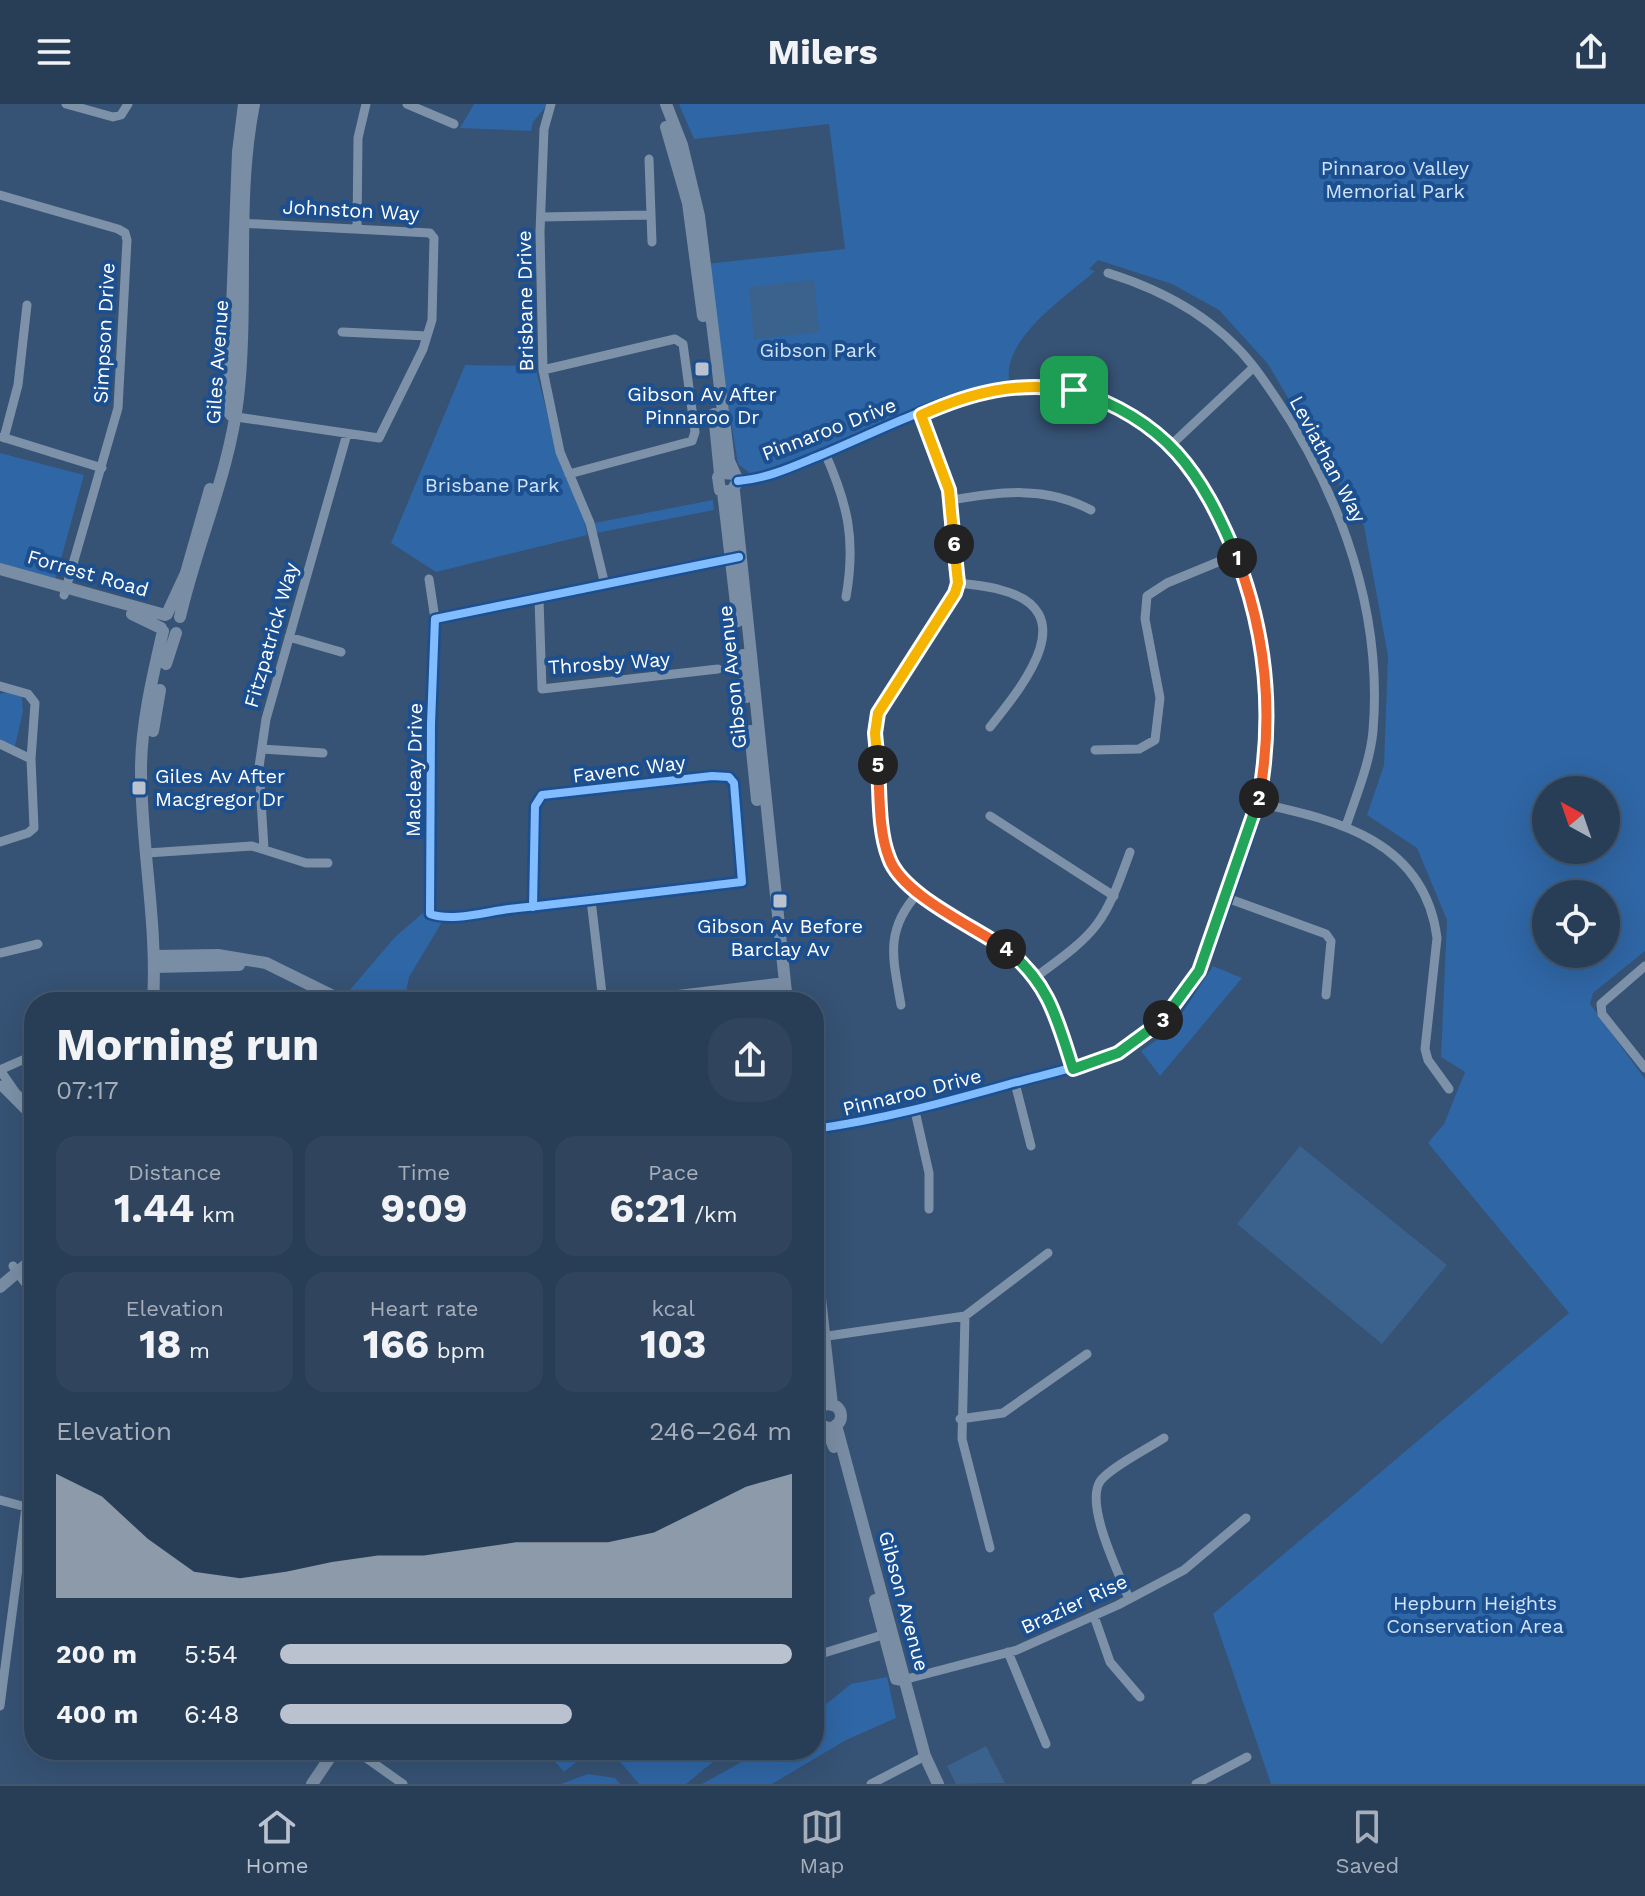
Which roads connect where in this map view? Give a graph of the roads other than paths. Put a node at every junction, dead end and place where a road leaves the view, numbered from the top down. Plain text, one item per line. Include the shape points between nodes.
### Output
1 (66, 104) edge
2 (128, 104) edge
3 (244, 104) edge
4 (254, 104) edge
5 (366, 104) edge
6 (407, 104) edge
7 (551, 104) edge
8 (658, 104) edge
9 (666, 104) edge
10 (454, 124) dead end
11 (649, 159) dead end
12 (0, 195) edge
13 (650, 215) junction
14 (541, 217) junction
15 (240, 223) junction
16 (357, 228) junction
17 (652, 242) dead end
18 (1108, 273) dead end
19 (27, 305) dead end
20 (342, 332) dead end
21 (427, 336) junction
22 (1254, 367) junction
23 (543, 370) junction
24 (921, 415) junction
25 (232, 417) junction
26 (347, 434) junction
27 (2, 438) edge
28 (1171, 445) junction
29 (825, 453) junction
30 (102, 468) junction
31 (569, 474) junction
32 (730, 482) junction
33 (951, 500) junction
34 (1091, 510) dead end
35 (1235, 555) junction
36 (734, 558) junction
37 (0, 572) edge
38 (429, 579) dead end
39 (958, 583) junction
40 (605, 585) junction
41 (65, 592) junction
42 (846, 597) dead end
43 (539, 599) junction
44 (435, 619) junction
45 (169, 623) junction
46 (289, 637) junction
47 (341, 652) dead end
48 (718, 669) dead end
49 (0, 686) edge
50 (990, 727) dead end
51 (0, 744) edge
52 (262, 749) junction
53 (1095, 750) dead end
54 (323, 753) dead end
55 (31, 759) junction
56 (1258, 803) junction
57 (990, 816) dead end
58 (1346, 826) junction
59 (0, 842) edge
60 (264, 849) junction
61 (1130, 852) dead end
62 (151, 853) junction
63 (328, 863) dead end
64 (744, 880) joint
65 (918, 893) junction
66 (1114, 896) junction
67 (1227, 898) junction
68 (591, 900) junction
69 (533, 907) junction
70 (38, 944) dead end
71 (0, 953) edge
72 (159, 961) junction
73 (1645, 966) edge
74 (1037, 976) junction
75 (154, 992) edge
76 (161, 992) edge
77 (313, 992) edge
78 (602, 992) edge
79 (783, 992) edge
80 (1326, 995) dead end
81 (901, 1005) dead end
82 (24, 1059) edge
83 (1645, 1068) edge
84 (1073, 1069) junction
85 (0, 1070) edge
86 (1015, 1083) junction
87 (0, 1085) edge
88 (1449, 1089) dead end
89 (24, 1098) edge
90 (24, 1109) edge
91 (915, 1111) junction
92 (824, 1127) edge
93 (1031, 1146) dead end
94 (929, 1209) dead end
95 (1048, 1253) dead end
96 (24, 1260) edge
97 (24, 1264) edge
98 (15, 1269) junction
99 (0, 1277) edge
100 (24, 1281) edge
101 (0, 1287) edge
102 (965, 1316) junction
103 (824, 1337) edge
104 (1087, 1354) dead end
105 (824, 1409) edge
106 (960, 1419) junction
107 (824, 1425) edge
108 (1164, 1438) dead end
109 (0, 1500) edge
110 (24, 1506) edge
111 (1246, 1518) dead end
112 (24, 1522) edge
113 (990, 1548) dead end
114 (19, 1559) junction
115 (24, 1559) edge
116 (0, 1598) edge
117 (14, 1599) junction
118 (1129, 1599) junction
119 (1094, 1616) junction
120 (888, 1634) junction
121 (1008, 1652) junction
122 (824, 1653) edge
123 (900, 1680) junction
124 (1140, 1697) dead end
125 (0, 1706) edge
126 (1046, 1744) dead end
127 (1247, 1757) dead end
128 (922, 1758) junction
129 (320, 1760) edge
130 (328, 1760) edge
131 (369, 1760) edge
132 (304, 1784) edge
133 (312, 1784) edge
134 (403, 1784) edge
135 (871, 1784) edge
136 (930, 1784) edge
137 (938, 1784) edge
138 (1196, 1784) edge

1 - 2 street via 113,117
3 - 15 street, Giles Avenue
4 - 15 street, Giles Avenue
5 - 16 street via 358,138
6 - 10 street
7 - 14 street, Brisbane Drive via 544,129
8 - 32 street, Gibson Avenue via 690,215
9 - 32 street, Gibson Avenue via 699,216
11 - 13 street
12 - 30 street, Simpson Drive via 125,233 121,391
13 - 14 street
13 - 17 street
14 - 23 street, Brisbane Drive
15 - 16 street, Johnston Way
15 - 25 street, Giles Avenue
16 - 21 street, Johnston Way via 432,235 432,320
18 - 22 street, Leviathan Way via 1206,318
19 - 27 street via 18,385
20 - 21 street
21 - 26 street, Johnston Way via 379,438
22 - 28 street
22 - 58 street, Leviathan Way via 1287,415 1344,522 1373,644 1373,732
23 - 31 street, Brisbane Drive
23 - 31 street via 675,339 683,344 692,441
24 - 28 street, Pinnaroo Drive via 994,388 1051,386 1119,407
24 - 29 street, Pinnaroo Drive
24 - 33 street
25 - 26 street, Johnston Way
25 - 45 street, Giles Avenue
26 - 46 street, Fitzpatrick Way
27 - 30 street
28 - 35 street, Pinnaroo Drive via 1196,478
29 - 32 street, Pinnaroo Drive via 781,472
29 - 42 street via 847,510
30 - 41 street, Simpson Drive
31 - 40 street, Brisbane Drive via 590,523
32 - 36 street, Gibson Avenue
33 - 34 street via 1016,491 1058,495
33 - 39 street
35 - 53 street via 1147,596 1145,619 1160,698 1155,740 1139,749
35 - 56 street, Pinnaroo Drive via 1265,654 1268,727
36 - 40 street
36 - 79 street, Gibson Avenue
37 - 41 street, Forrest Road
38 - 44 street, Macleay Drive
39 - 50 street via 1003,590 1022,599 1033,608 1043,632 1039,659
39 - 65 street via 946,610 890,691 875,733 888,857
40 - 43 street
41 - 45 street, Forrest Road
43 - 44 street
43 - 48 street, Throsby Way via 542,689
44 - 69 street, Macleay Drive via 430,914 445,917
45 - 62 street, Giles Avenue via 142,751
46 - 47 street
46 - 52 street, Fitzpatrick Way
49 - 55 street via 33,697
51 - 55 street
52 - 54 street
52 - 60 street, Fitzpatrick Way
55 - 59 street via 34,828
56 - 58 street
56 - 67 street, Pinnaroo Drive
57 - 66 street
58 - 88 street via 1404,864 1431,909 1437,938 1425,1049
60 - 62 street via 234,846
60 - 63 street via 306,863
61 - 66 street
62 - 72 street, Giles Avenue
64 - 68 street, Macleay Drive
64 - 69 street, Favenc Way via 734,783 729,777 542,795 535,806
65 - 74 street via 980,931
65 - 81 street via 901,912 892,950
66 - 74 street via 1090,936
67 - 80 street via 1326,934 1331,941
67 - 84 street, Pinnaroo Drive via 1199,971 1171,1013 1118,1053
68 - 69 street, Macleay Drive
68 - 78 street
70 - 71 street
72 - 75 street, Giles Avenue
72 - 76 street, Giles Avenue
72 - 77 street via 247,966
73 - 83 street via 1601,1004 1602,1014
74 - 84 street
82 - 85 street
84 - 86 street, Pinnaroo Drive
85 - 89 street
86 - 91 street, Pinnaroo Drive
86 - 93 street
87 - 90 street
91 - 92 street, Pinnaroo Drive
91 - 94 street via 929,1173
95 - 102 street
96 - 98 street
97 - 98 street
98 - 99 street
98 - 100 street
98 - 101 street
102 - 103 street
102 - 106 street
104 - 106 street via 1003,1413
105 - 107 street via 841,1415
106 - 113 street
107 - 120 street, Gibson Avenue
108 - 118 street via 1101,1481 1095,1496 1098,1519
109 - 110 street
111 - 118 street, Brazier Rise via 1184,1570
112 - 114 street
114 - 115 street
114 - 117 street
116 - 117 street
117 - 125 street
118 - 119 street, Brazier Rise
119 - 121 street, Brazier Rise
119 - 124 street via 1110,1662
120 - 122 street
120 - 123 street, Gibson Avenue
121 - 123 street, Brazier Rise
121 - 126 street
123 - 128 street, Gibson Avenue
127 - 138 street
128 - 135 street
128 - 136 street, Gibson Avenue
128 - 137 street, Gibson Avenue
129 - 132 street
130 - 133 street
131 - 134 street

